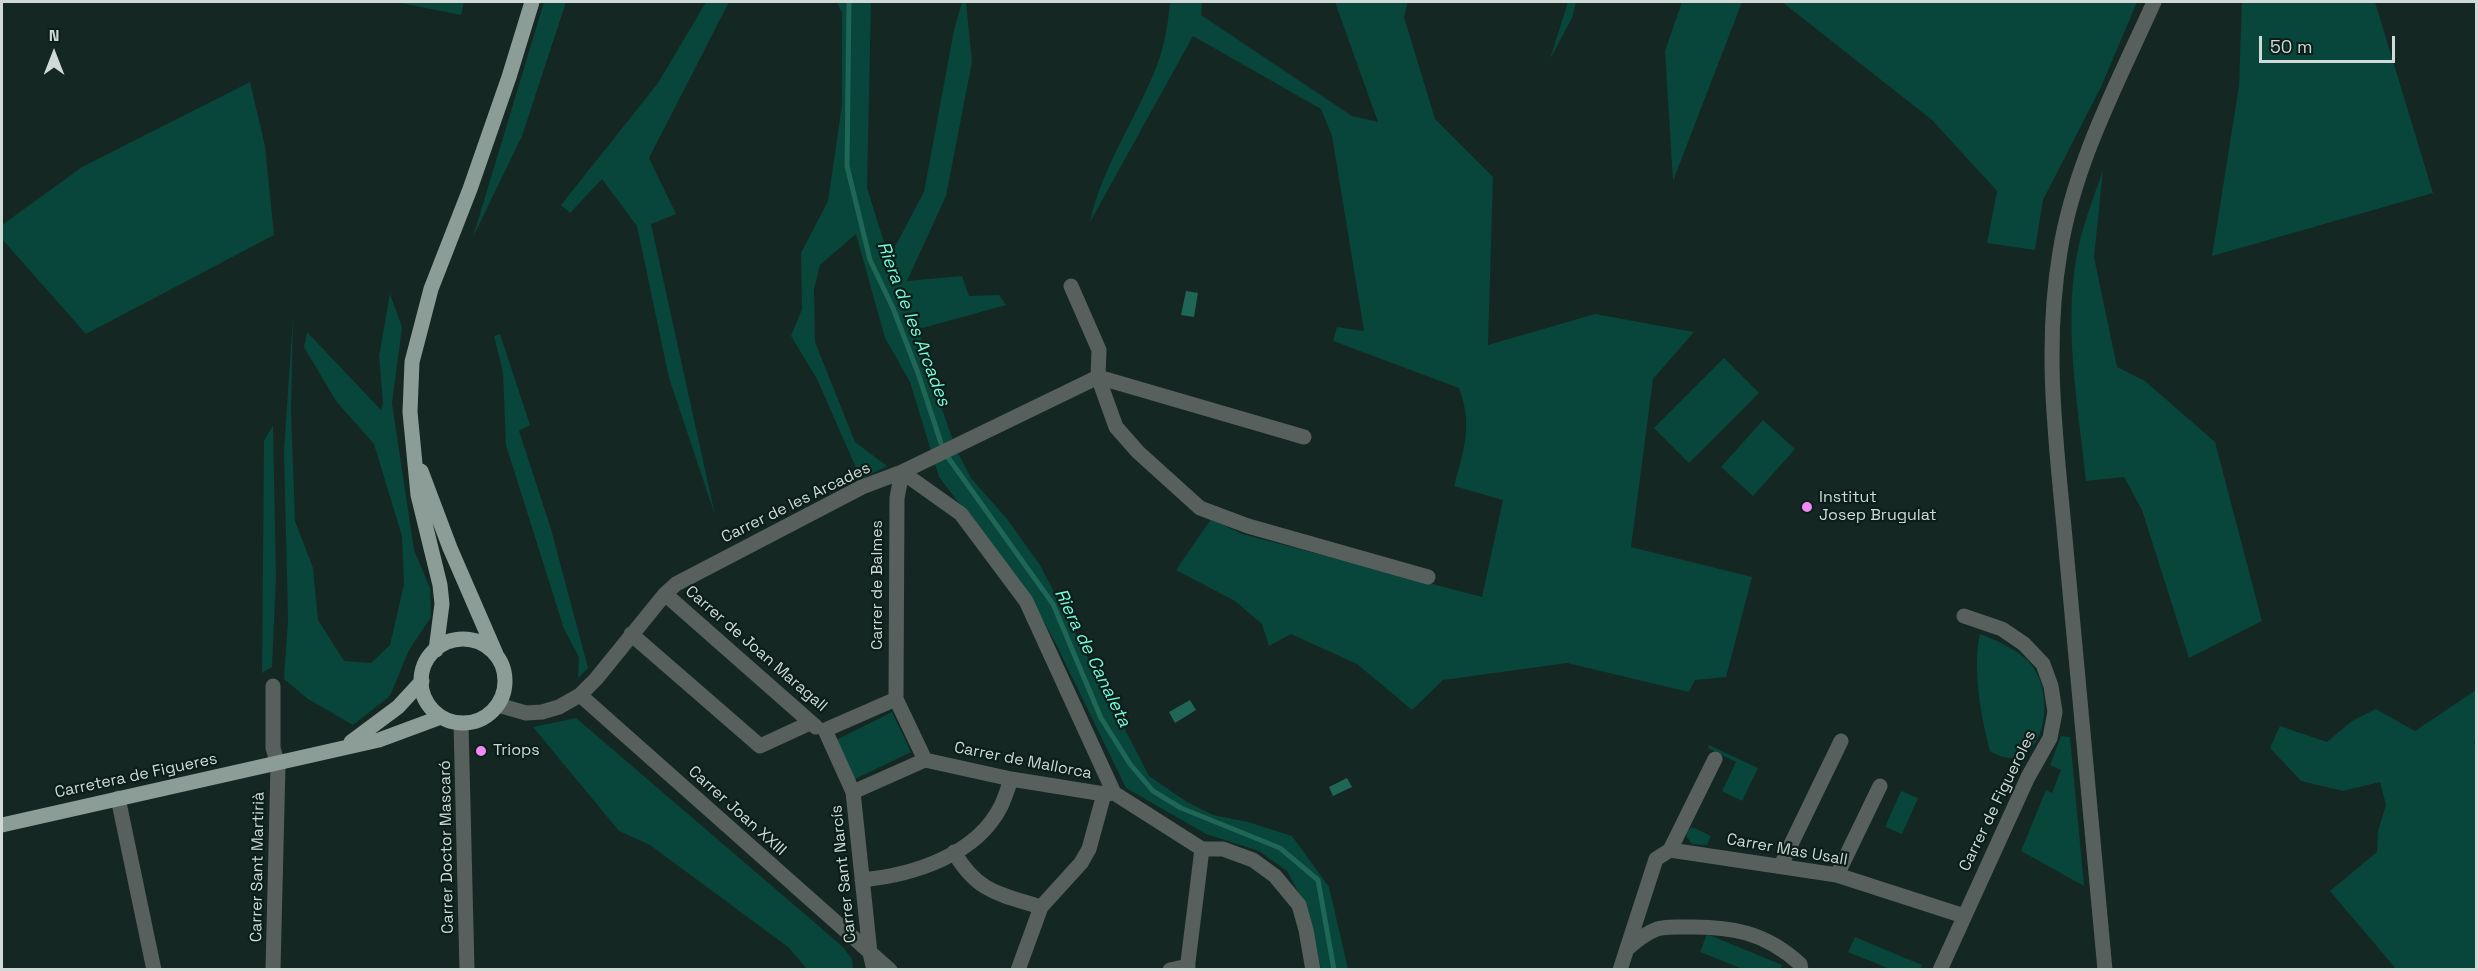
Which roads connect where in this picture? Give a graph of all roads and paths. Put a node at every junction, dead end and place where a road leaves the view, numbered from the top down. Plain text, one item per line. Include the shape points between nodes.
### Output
1 (532, 2) edge
2 (2154, 2) edge
3 (1071, 286) dead end
4 (1098, 377) junction
5 (1304, 437) dead end
6 (416, 458) junction
7 (902, 472) junction
8 (1428, 577) dead end
9 (665, 594) junction
10 (1964, 616) dead end
11 (631, 634) junction
12 (436, 650) junction
13 (495, 654) junction
14 (422, 681) junction
15 (273, 686) dead end
16 (580, 695) junction
17 (896, 699) junction
18 (498, 705) junction
19 (441, 717) junction
20 (460, 723) junction
21 (810, 723) junction
22 (825, 730) junction
23 (1841, 741) dead end
24 (344, 747) junction
25 (1715, 759) dead end
26 (925, 760) junction
27 (278, 765) junction
28 (1011, 779) junction
29 (1880, 786) dead end
30 (853, 792) junction
31 (1109, 794) junction
32 (118, 798) junction
33 (2, 825) edge
34 (1202, 849) junction
35 (1670, 850) junction
36 (954, 852) junction
37 (1780, 865) junction
38 (1837, 875) junction
39 (862, 880) junction
40 (1041, 907) junction
41 (1964, 916) junction
42 (1627, 949) junction
43 (870, 953) junction
44 (1187, 968) edge
45 (153, 969) edge
46 (273, 969) edge
47 (467, 969) edge
48 (874, 969) edge
49 (890, 969) edge
50 (1017, 969) edge
51 (1170, 969) edge
52 (1313, 969) edge
53 (1620, 969) edge
54 (1801, 969) edge
55 (1940, 969) edge
56 (2105, 969) edge

1 - 6 main road via 418,334 410,388
2 - 56 street via 2078,180 2060,251 2050,344
3 - 4 street via 1099,350
4 - 5 street
4 - 7 street, Carrer de les Arcades
4 - 8 street via 1116,427 1200,508 1248,526
6 - 12 main road via 418,495 441,594
6 - 13 main road
7 - 9 street, Carrer de les Arcades via 862,487 691,575
7 - 17 street, Carrer de Balmes via 897,498
7 - 31 street via 961,514 1026,601
9 - 11 street, Carrer de les Arcades
9 - 21 street, Carrer de Joan Maragall
10 - 41 street, Carrer de Figueroles via 2002,629 2043,664 2055,712 2050,738
11 - 16 street, Carrer de les Arcades
11 - 21 street via 760,746
12 - 13 main road via 450,641 466,639 483,644
12 - 14 main road via 427,661
13 - 18 main road via 506,679
14 - 19 main road via 427,702
14 - 24 main road via 398,707
15 - 27 street, Carrer Sant Martirià via 273,748
16 - 18 street, Carrer de les Arcades via 542,712 526,713
16 - 43 street, Carrer Joan XXIII
17 - 22 street
17 - 26 street
18 - 20 main road via 486,717
19 - 20 main road
19 - 24 main road, Carretera de Figueres via 379,740
20 - 47 street, Carrer Doctor Mascaró
21 - 22 street, Carrer de Joan Maragall
22 - 30 street, Carrer Sant Narcís
23 - 37 street
24 - 27 main road, Carretera de Figueres
25 - 35 street
26 - 28 street, Carrer de Mallorca
26 - 30 street
27 - 32 main road, Carretera de Figueres
27 - 46 street, Carrer Sant Martirià
28 - 31 street, Carrer de Mallorca
28 - 36 street via 990,822
29 - 38 street
30 - 39 street, Carrer Sant Narcís
31 - 34 street
31 - 40 street via 1081,863
32 - 33 main road, Carretera de Figueres
32 - 45 street
34 - 44 street
34 - 52 street via 1223,849 1253,860 1275,876 1299,905
35 - 37 street, Carrer Mas Usall
35 - 42 street via 1656,859
36 - 39 street via 917,869
36 - 40 street via 978,884
37 - 38 street, Carrer Mas Usall
38 - 41 street, Carrer Mas Usall
39 - 43 street, Carrer Sant Narcís
40 - 50 street
41 - 55 street, Carrer de Figueroles
42 - 53 street
42 - 54 street via 1660,927 1739,930 1783,948
43 - 48 street, Carrer Sant Narcís
43 - 49 street, Carrer Joan XXIII
44 - 51 street

